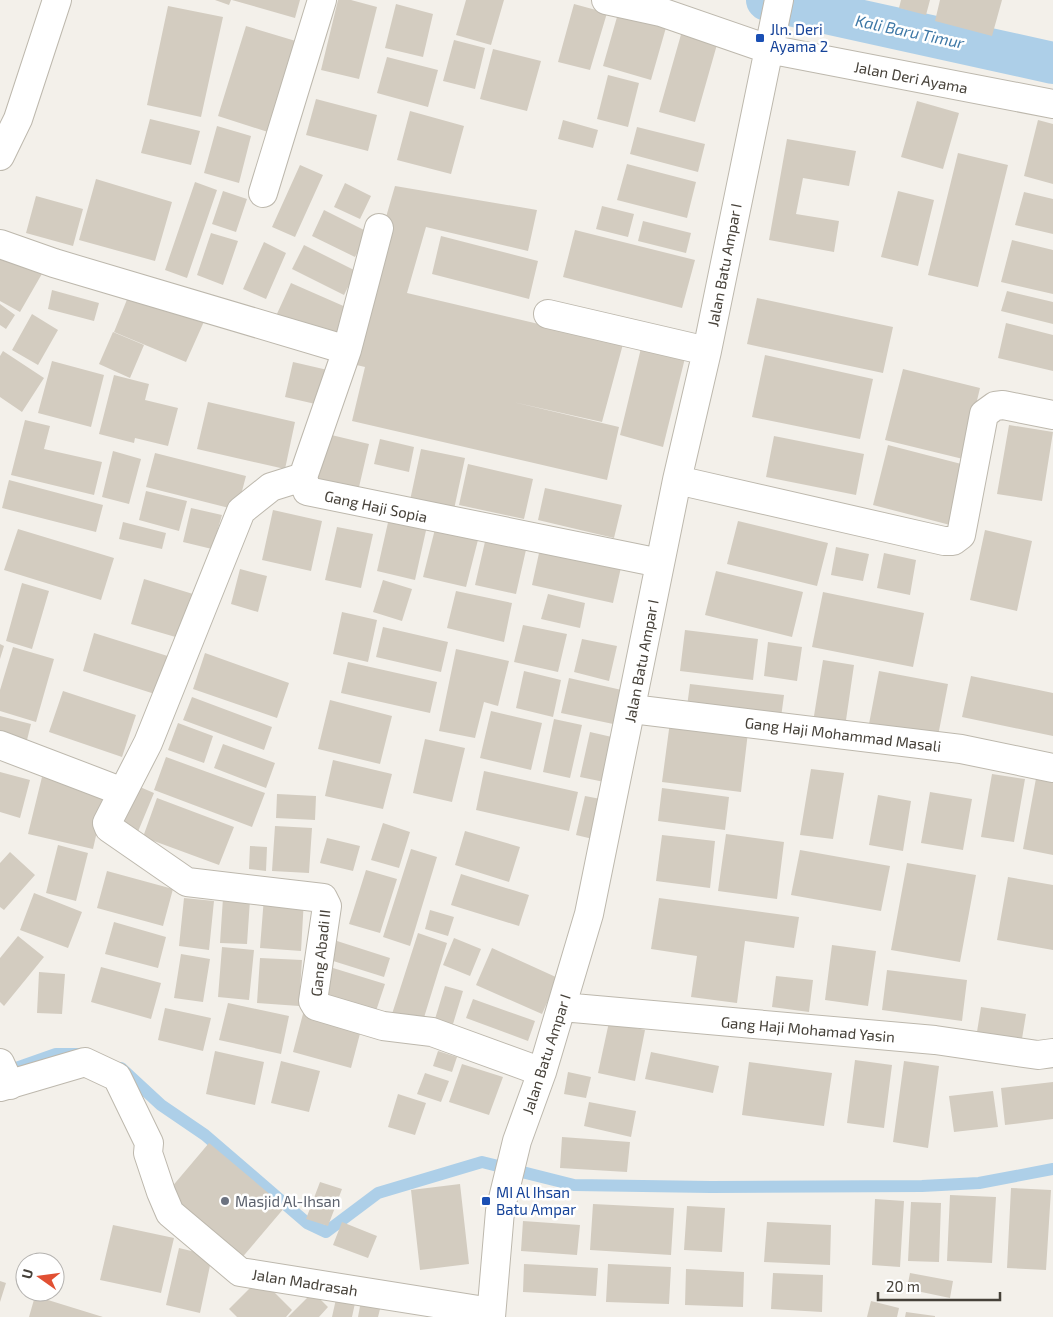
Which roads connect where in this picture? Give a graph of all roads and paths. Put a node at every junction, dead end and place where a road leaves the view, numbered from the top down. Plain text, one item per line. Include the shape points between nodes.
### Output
1 (57, 0) edge
2 (322, 0) edge
3 (606, 0) edge
4 (779, 0) edge
5 (769, 44) junction
6 (1053, 104) edge
7 (0, 156) edge
8 (263, 193) dead end
9 (379, 228) dead end
10 (0, 244) edge
11 (548, 314) dead end
12 (347, 350) junction
13 (707, 351) junction
14 (1053, 415) edge
15 (303, 477) junction
16 (677, 480) junction
17 (660, 563) junction
18 (632, 709) junction
19 (0, 745) edge
20 (1053, 768) edge
21 (123, 792) junction
22 (562, 1007) junction
23 (1053, 1053) edge
24 (542, 1072) junction
25 (4, 1079) edge
26 (491, 1314) edge

1 - 7 street via 18,119
2 - 8 street
3 - 5 street, Jalan Deri Ayama via 661,12
4 - 5 street, Jalan Batu Ampar I
5 - 6 street, Jalan Deri Ayama
5 - 13 street, Jalan Batu Ampar I
9 - 12 street
10 - 12 street
11 - 13 street
12 - 15 street
13 - 16 street, Jalan Batu Ampar I
14 - 16 street via 1003,405 995,406 984,414 961,535 953,541
15 - 17 street, Gang Haji Sopia via 307,491
15 - 21 street via 271,487 241,511 148,743
16 - 17 street, Jalan Batu Ampar I
17 - 18 street, Jalan Batu Ampar I
18 - 20 street, Gang Haji Mohammad Masali via 961,749
18 - 22 street, Jalan Batu Ampar I via 590,914
19 - 21 street
21 - 24 street, Gang Abadi II via 108,826 187,882 324,898 327,906 313,1001 316,1006 383,1026 432,1032
22 - 23 street, Gang Haji Mohamad Yasin via 935,1040 1038,1055
22 - 24 street, Jalan Batu Ampar I
24 - 26 street, Jalan Batu Ampar I via 517,1141 500,1210
25 - 26 street, Jalan Madrasah via 86,1062 117,1077 149,1143 148,1153 170,1213 240,1272

